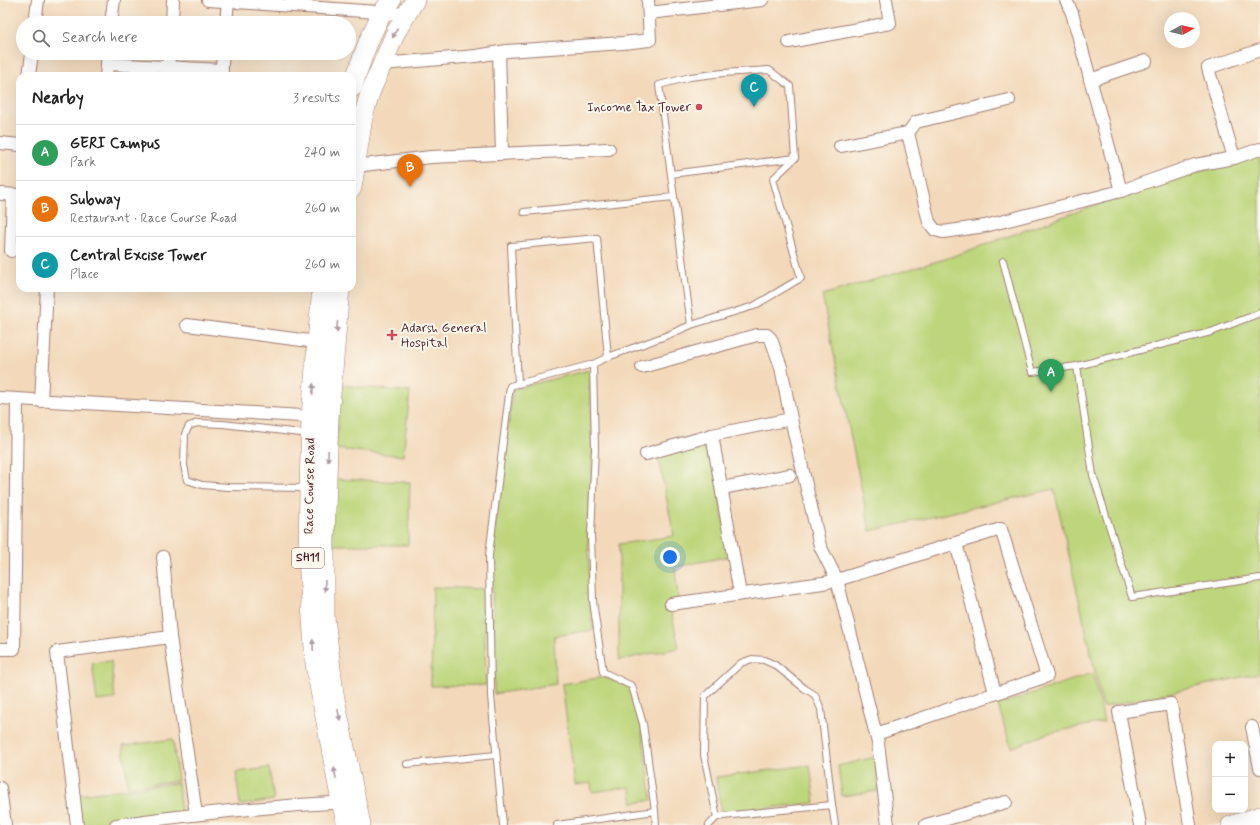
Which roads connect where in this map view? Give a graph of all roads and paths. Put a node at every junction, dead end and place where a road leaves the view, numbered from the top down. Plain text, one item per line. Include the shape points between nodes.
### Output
1 (38, 0) edge
2 (114, 0) edge
3 (173, 0) edge
4 (208, 0) edge
5 (648, 0) edge
6 (762, 0) edge
7 (886, 0) edge
8 (1066, 0) edge
9 (228, 1) junction
10 (386, 6) edge
11 (411, 7) edge
12 (649, 13) junction
13 (36, 16) edge
14 (112, 16) edge
15 (172, 16) edge
16 (227, 16) edge
17 (789, 42) dead end
18 (1260, 50) edge
19 (499, 52) junction
20 (31, 60) edge
21 (169, 60) edge
22 (222, 60) edge
23 (1146, 61) dead end
24 (107, 64) edge
25 (382, 64) junction
26 (30, 72) edge
27 (168, 72) edge
28 (221, 72) edge
29 (356, 77) edge
30 (1090, 80) junction
31 (1009, 100) dead end
32 (908, 134) junction
33 (0, 143) edge
34 (16, 145) edge
35 (840, 146) dead end
36 (609, 149) dead end
37 (1260, 149) edge
38 (502, 153) junction
39 (795, 158) junction
40 (1234, 158) junction
41 (356, 160) edge
42 (356, 166) edge
43 (671, 174) junction
44 (1121, 191) junction
45 (0, 194) edge
46 (16, 195) edge
47 (674, 197) junction
48 (16, 204) edge
49 (524, 212) dead end
50 (11, 251) dead end
51 (1004, 261) dead end
52 (47, 292) edge
53 (322, 292) edge
54 (339, 292) edge
55 (1260, 313) edge
56 (187, 325) dead end
57 (691, 325) junction
58 (317, 342) junction
59 (608, 357) junction
60 (593, 364) junction
61 (1077, 366) junction
62 (642, 367) dead end
63 (518, 384) junction
64 (0, 398) edge
65 (17, 399) junction
66 (41, 401) junction
67 (791, 419) junction
68 (317, 423) junction
69 (712, 435) junction
70 (646, 454) dead end
71 (790, 475) dead end
72 (309, 488) junction
73 (722, 488) junction
74 (956, 543) junction
75 (163, 557) dead end
76 (1260, 578) edge
77 (837, 580) junction
78 (740, 594) junction
79 (671, 604) dead end
80 (170, 637) junction
81 (0, 649) edge
82 (995, 693) junction
83 (1252, 727) dead end
84 (876, 734) junction
85 (496, 755) junction
86 (407, 764) dead end
87 (1260, 768) edge
88 (0, 788) edge
89 (349, 802) junction
90 (1006, 802) dead end
91 (832, 805) junction
92 (655, 811) junction
93 (1260, 815) edge
94 (717, 817) junction
95 (192, 818) edge
96 (1260, 824) edge
97 (5, 825) edge
98 (77, 825) edge
99 (116, 825) edge
100 (347, 825) edge
101 (361, 825) edge
102 (503, 825) edge
103 (557, 825) edge
104 (656, 825) edge
105 (709, 825) edge
106 (835, 825) edge
107 (888, 825) edge
108 (926, 825) edge
109 (1140, 825) edge
110 (1190, 825) edge
111 (1230, 825) edge
112 (1257, 825) edge

1 - 13 street
2 - 14 street
3 - 15 street
4 - 9 street
5 - 12 street
6 - 12 street
7 - 17 street via 890,23
8 - 30 street via 1072,13
9 - 10 street
9 - 16 street
10 - 11 street
10 - 29 main road
11 -> 25 main road via 396,32
12 - 19 street via 650,40
18 - 40 street via 1208,68
19 - 25 street
19 - 38 street
20 - 26 street
21 - 27 street
22 - 28 street
23 - 30 street
24 - 27 street
25 - 41 main road via 363,117
30 - 44 street
31 - 32 street via 916,122
32 - 35 street
32 - 44 street via 930,222 935,230 943,232 985,226
33 - 34 street
36 - 38 street
37 - 40 street
38 - 42 street via 431,157
39 - 43 lane
39 - 43 lane via 790,86 769,70 690,77 658,85
39 - 57 lane via 773,179 801,278 754,306
40 - 44 street via 1195,165
43 - 47 lane
45 - 46 street
47 - 49 lane
47 - 57 lane
48 - 50 street
51 - 61 lane via 1032,372
52 - 66 street
53 - 58 main road, Race Course Road / SH11
54 -> 68 main road, Race Course Road / SH11
55 - 61 lane via 1211,332
56 - 58 street
57 - 59 lane
68 -> 58 main road, Race Course Road / SH11
59 - 60 lane
59 - 63 lane via 597,238 511,246
60 - 63 lane
60 - 92 lane via 596,449 592,542 593,601 598,642 604,672 632,686 643,724
61 - 76 lane via 1093,475 1132,596
62 - 67 street via 757,335 767,335 771,338 781,367
63 - 85 lane via 510,386 489,555 491,696
64 - 65 street
65 - 66 street
65 - 81 street via 14,649
66 - 68 street
67 - 69 street
67 - 77 street via 820,546
68 - 72 main road, Race Course Road / SH11
68 - 72 lane via 261,428 198,423 189,426 185,434 184,465 187,480 202,485 228,487
68 -> 89 main road, Race Course Road / SH11 via 325,541 325,617
69 - 70 street
69 - 73 street
71 - 73 street
89 -> 72 main road, Race Course Road / SH11 via 313,653 308,558
73 - 78 street
74 - 77 street
74 - 82 street
74 - 82 street via 1001,528 1047,676
75 - 80 street
77 - 78 street
77 - 84 street
78 - 79 street
80 - 95 street
80 - 98 street via 57,652
82 - 84 street
83 - 87 street
84 - 107 street
85 - 86 lane
85 - 102 lane
88 - 97 street
89 - 95 street via 300,804
89 - 100 main road, Race Course Road / SH11
89 - 101 main road, Race Course Road / SH11
90 - 108 street
91 - 94 lane
91 - 94 lane via 821,709 815,694 775,664 752,659 741,663 705,696 704,756
91 - 106 lane
92 - 103 lane
92 - 104 lane
93 - 111 street
94 - 105 lane
95 - 99 street
96 - 112 main road
109 - 110 street via 1119,712 1171,704

